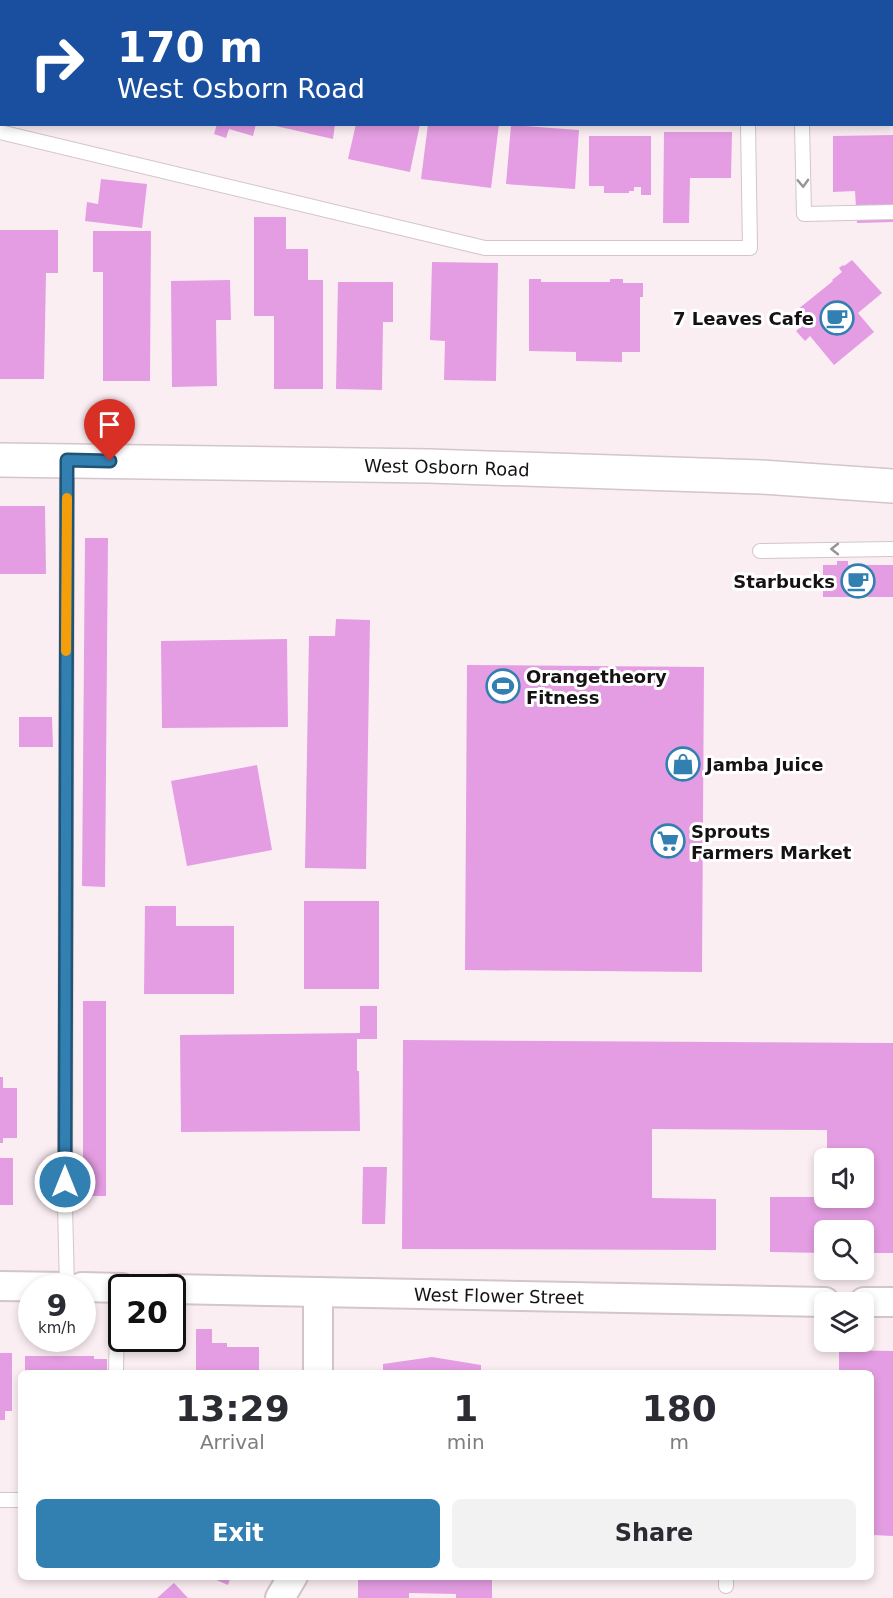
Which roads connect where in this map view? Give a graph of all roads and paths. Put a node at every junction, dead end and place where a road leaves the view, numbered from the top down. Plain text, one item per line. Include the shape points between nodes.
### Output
1 (748, 126) edge
2 (802, 126) edge
3 (0, 132) edge
4 (893, 212) edge
5 (0, 459) edge
6 (67, 460) junction
7 (893, 486) edge
8 (893, 549) edge
9 (760, 551) dead end
10 (67, 1274) edge
11 (0, 1286) edge
12 (18, 1286) edge
13 (186, 1289) edge
14 (318, 1292) junction
15 (814, 1302) edge
16 (874, 1302) edge
17 (893, 1302) edge
18 (117, 1352) edge
19 (116, 1370) edge
20 (318, 1370) edge
21 (0, 1500) edge
22 (18, 1500) edge
23 (291, 1580) edge
24 (280, 1598) edge

1 - 3 lane via 750,248 485,248
2 -> 4 lane via 804,214
5 - 6 street, West Osborn Road
6 - 7 street, West Osborn Road via 429,466 761,477
6 - 10 lane
8 -> 9 lane
11 - 12 street
13 - 14 street, West Flower Street
14 - 15 street, West Flower Street
14 - 20 street
16 - 17 street
18 - 19 lane
21 - 22 lane
23 - 24 street

